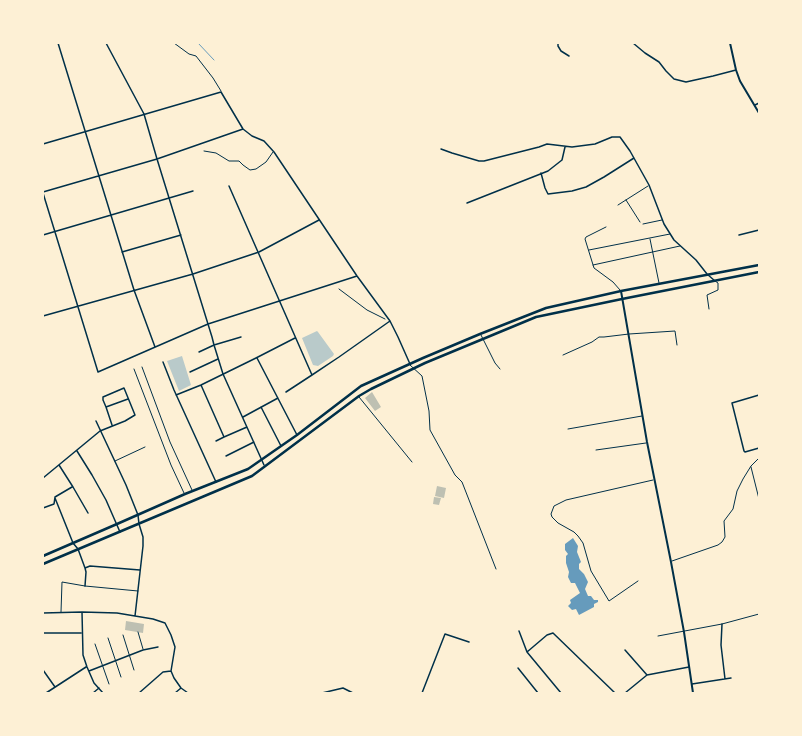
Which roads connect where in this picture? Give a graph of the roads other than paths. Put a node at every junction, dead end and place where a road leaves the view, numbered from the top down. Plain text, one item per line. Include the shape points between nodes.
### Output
1 (58, 43) edge
2 (106, 43) edge
3 (174, 43) edge
4 (558, 43) edge
5 (633, 43) edge
6 (730, 43) edge
7 (570, 56) dead end
8 (736, 70) junction
9 (221, 92) junction
10 (759, 103) edge
11 (755, 105) junction
12 (759, 113) edge
13 (144, 114) junction
14 (243, 129) junction
15 (85, 132) junction
16 (43, 144) edge
17 (565, 146) junction
18 (441, 149) dead end
19 (204, 151) dead end
20 (274, 152) junction
21 (634, 158) junction
22 (157, 159) junction
23 (541, 173) junction
24 (99, 176) junction
25 (649, 185) junction
26 (230, 186) dead end
27 (43, 192) edge
28 (193, 192) dead end
29 (170, 199) junction
30 (626, 200) junction
31 (467, 203) dead end
32 (618, 205) dead end
33 (111, 216) junction
34 (319, 220) junction
35 (663, 220) junction
36 (640, 222) dead end
37 (643, 224) dead end
38 (606, 227) dead end
39 (759, 230) edge
40 (55, 232) junction
41 (670, 234) junction
42 (43, 235) edge
43 (181, 235) junction
44 (740, 235) dead end
45 (649, 239) junction
46 (681, 246) junction
47 (589, 250) junction
48 (122, 252) junction
49 (259, 252) junction
50 (653, 253) junction
51 (593, 265) junction
52 (759, 265) edge
53 (759, 272) edge
54 (192, 274) junction
55 (707, 274) junction
56 (357, 276) junction
57 (715, 281) junction
58 (659, 284) junction
59 (134, 290) junction
60 (621, 291) junction
61 (622, 298) junction
62 (280, 301) junction
63 (561, 305) junction
64 (78, 306) junction
65 (709, 308) dead end
66 (562, 311) junction
67 (43, 316) edge
68 (390, 320) junction
69 (208, 324) junction
70 (480, 334) junction
71 (629, 334) junction
72 (241, 337) dead end
73 (296, 338) junction
74 (483, 340) junction
75 (214, 345) junction
76 (677, 345) dead end
77 (155, 347) junction
78 (199, 352) dead end
79 (563, 355) dead end
80 (256, 358) junction
81 (218, 359) junction
82 (163, 362) dead end
83 (410, 364) junction
84 (142, 366) dead end
85 (414, 369) junction
86 (500, 369) dead end
87 (134, 370) dead end
88 (190, 372) dead end
89 (223, 374) junction
90 (312, 375) junction
91 (201, 385) junction
92 (286, 392) dead end
93 (176, 395) junction
94 (759, 395) edge
95 (359, 396) junction
96 (278, 398) junction
97 (128, 399) junction
98 (106, 407) junction
99 (261, 407) junction
100 (643, 416) junction
101 (243, 417) junction
102 (96, 421) dead end
103 (112, 425) junction
104 (247, 427) junction
105 (568, 429) dead end
106 (100, 431) junction
107 (297, 434) junction
108 (224, 437) junction
109 (216, 441) dead end
110 (254, 442) junction
111 (647, 442) junction
112 (281, 446) junction
113 (145, 447) dead end
114 (759, 448) edge
115 (76, 450) junction
116 (596, 450) dead end
117 (226, 456) dead end
118 (759, 458) edge
119 (262, 459) junction
120 (115, 461) junction
121 (412, 462) dead end
122 (58, 465) junction
123 (751, 466) junction
124 (265, 467) junction
125 (43, 478) edge
126 (654, 480) junction
127 (216, 482) junction
128 (73, 487) junction
129 (192, 491) junction
130 (185, 494) junction
131 (55, 498) junction
132 (759, 499) edge
133 (43, 508) edge
134 (88, 513) dead end
135 (138, 515) junction
136 (117, 524) junction
137 (139, 524) junction
138 (120, 532) junction
139 (73, 543) junction
140 (78, 549) junction
141 (43, 556) edge
142 (671, 562) junction
143 (43, 564) edge
144 (85, 568) junction
145 (496, 569) dead end
146 (140, 570) junction
147 (638, 581) dead end
148 (85, 586) junction
149 (138, 591) junction
150 (82, 612) junction
151 (43, 613) edge
152 (61, 613) junction
153 (759, 614) edge
154 (135, 616) junction
155 (722, 624) junction
156 (519, 631) dead end
157 (138, 632) dead end
158 (684, 632) junction
159 (43, 633) edge
160 (82, 633) junction
161 (123, 635) dead end
162 (658, 636) dead end
163 (108, 638) dead end
164 (469, 642) dead end
165 (95, 644) dead end
166 (158, 647) dead end
167 (143, 650) junction
168 (625, 650) dead end
169 (527, 652) junction
170 (129, 655) junction
171 (115, 661) junction
172 (102, 666) junction
173 (87, 667) junction
174 (689, 667) junction
175 (518, 668) dead end
176 (43, 670) edge
177 (134, 670) dead end
178 (89, 671) junction
179 (171, 671) junction
180 (647, 675) junction
181 (121, 676) dead end
182 (731, 678) dead end
183 (725, 679) junction
184 (109, 684) dead end
185 (692, 684) junction
186 (55, 687) junction
187 (99, 688) junction
188 (181, 688) junction
189 (46, 693) edge
190 (92, 693) edge
191 (103, 693) edge
192 (139, 693) edge
193 (175, 693) edge
194 (188, 693) edge
195 (322, 693) edge
196 (353, 693) edge
197 (422, 693) edge
198 (538, 693) edge
199 (561, 693) edge
200 (615, 693) edge
201 (625, 693) edge
202 (693, 693) edge

1 - 15 street
2 - 13 street
3 - 9 lane via 196,56 214,78
4 - 7 street via 561,52
5 - 8 street via 659,62 674,79 686,82
6 - 8 street
8 - 11 street
9 - 13 street
9 - 14 street
10 - 11 street
11 - 12 street
13 - 15 street
13 - 22 street
14 - 20 street via 264,141
14 - 22 street
15 - 16 street
15 - 24 street
17 - 18 street via 547,144 484,161
17 - 21 street via 595,144 620,136
17 - 23 street via 562,160
19 - 20 lane via 216,153 229,161 239,161 250,170 266,162
20 - 34 street
21 - 23 street via 586,187 572,191 548,194
21 - 25 street
22 - 24 street
22 - 29 street
23 - 31 street
24 - 27 street
24 - 33 street
25 - 30 lane
25 - 35 street
26 - 49 street
27 - 40 street
28 - 29 street
29 - 33 street
29 - 43 street
30 - 32 lane
30 - 36 lane
33 - 40 street
33 - 48 street
34 - 49 street
34 - 56 street
35 - 37 lane
35 - 41 street
38 - 47 lane via 586,237
39 - 44 street
40 - 42 street
40 - 64 street
41 - 45 lane
41 - 46 street
43 - 48 street
43 - 54 street
45 - 47 lane
45 - 50 lane
46 - 50 lane
46 - 55 street
47 - 51 lane
48 - 59 street
49 - 54 street
49 - 62 street
50 - 51 lane
50 - 58 lane
51 - 60 lane
52 - 55 main road
53 - 57 main road
54 - 59 street
54 - 69 street
55 - 57 street
55 - 58 main road
56 - 62 street
56 - 68 street
57 - 61 main road
57 - 65 lane via 718,283 718,290 707,295
58 - 60 main road
59 - 64 street
59 - 77 street
60 - 61 street
60 - 63 main road
61 - 66 main road
61 - 71 street
62 - 69 street
62 - 73 street
63 - 66 main road
63 - 70 main road via 546,308
64 - 67 street
64 - 77 street via 98,372
66 - 74 main road via 536,317
68 - 83 street
68 - 90 street
69 - 75 street
69 - 77 street
70 - 74 lane
70 - 83 main road
71 - 76 lane via 675,331
71 - 79 lane via 599,337
71 - 100 street
72 - 75 street
73 - 80 street
73 - 90 street
74 - 85 main road
74 - 86 lane
75 - 78 street
75 - 81 street
80 - 89 street
80 - 96 street
81 - 88 street
81 - 89 street
82 - 93 street
83 - 85 lane
83 - 107 main road via 361,386
84 - 129 lane via 170,442
85 - 95 main road
85 - 145 lane via 422,376 430,430 455,475 462,482
87 - 130 lane
89 - 91 street
89 - 101 street
90 - 92 street
91 - 93 street
91 - 108 street
93 - 127 street
94 - 114 street via 732,403 744,451
95 - 121 lane
95 - 124 main road
96 - 99 street
96 - 107 street
97 - 98 street
97 - 98 street via 124,388 103,397
97 - 103 street via 135,414 125,421
98 - 103 street
99 - 101 street
99 - 112 street
100 - 105 lane
100 - 111 street
101 - 104 street
102 - 106 street
103 - 106 street
104 - 108 street
104 - 110 street
106 - 115 street
106 - 120 street
107 - 112 main road
108 - 109 street
110 - 117 street
110 - 119 street
111 - 116 lane
111 - 126 street
112 - 119 main road
113 - 120 lane
115 - 122 street
115 - 136 street via 106,500
118 - 123 lane
119 - 124 street
119 - 127 main road via 248,469
120 - 135 street
122 - 125 street
122 - 128 street
123 - 132 lane
123 - 142 lane via 737,491 733,509 724,521 725,538 722,542
124 - 137 main road via 252,476
126 - 142 street
126 - 147 lane via 566,500 554,506 551,514 558,523 574,532 581,540 591,571 609,601
127 - 129 main road
128 - 131 street
128 - 134 street
129 - 130 main road
130 - 135 main road
131 - 133 street via 54,504
131 - 139 street
135 - 136 main road
135 - 137 street
136 - 138 street
136 - 139 main road
137 - 138 main road
137 - 146 street via 143,537
138 - 140 main road
139 - 140 street
139 - 141 main road
140 - 143 main road
140 - 144 street
142 - 158 street
144 - 146 street via 90,566
144 - 148 street
146 - 149 street
148 - 149 lane
148 - 152 lane via 62,582
149 - 154 street
150 - 152 street
150 - 154 street
150 - 160 street
151 - 152 street
153 - 155 lane
154 - 179 street via 165,623 175,647
155 - 158 lane
155 - 183 street via 721,645
156 - 169 street
157 - 167 lane
158 - 162 lane
158 - 174 street
159 - 160 street
160 - 173 street
161 - 170 lane
163 - 171 lane
164 - 197 street via 445,634
165 - 172 lane
166 - 167 street
167 - 170 street
168 - 180 street
169 - 199 street
169 - 200 street via 547,635 553,634
170 - 171 street
170 - 177 lane
171 - 172 street
171 - 181 lane
172 - 178 street
172 - 184 lane
173 - 178 street
173 - 186 street
174 - 180 street
174 - 185 street
175 - 198 street
176 - 186 street
178 - 187 street
179 - 188 street
179 - 192 street via 163,672
180 - 201 street
182 - 183 street
183 - 185 street
185 - 202 street
186 - 189 street
187 - 190 street
187 - 191 street
188 - 193 street
188 - 194 street
195 - 196 street via 343,688

